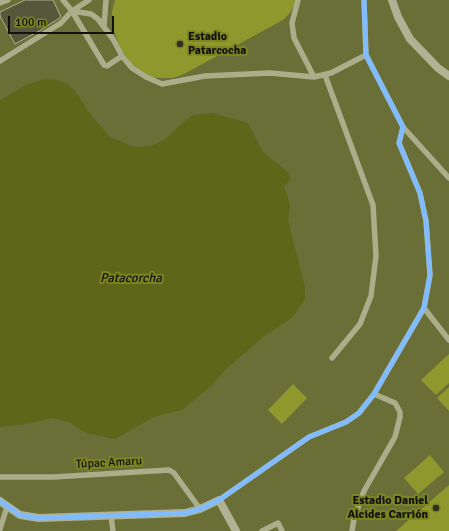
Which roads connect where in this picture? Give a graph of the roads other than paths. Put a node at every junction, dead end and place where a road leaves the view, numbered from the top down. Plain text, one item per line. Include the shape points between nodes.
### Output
1 (8, 0) edge
2 (63, 0) edge
3 (89, 0) edge
4 (106, 0) edge
5 (298, 0) edge
6 (364, 0) edge
7 (392, 0) edge
8 (0, 3) edge
9 (72, 11) junction
10 (104, 27) junction
11 (366, 55) junction
12 (122, 56) junction
13 (0, 61) edge
14 (325, 75) junction
15 (449, 76) edge
16 (314, 77) junction
17 (403, 127) junction
18 (449, 178) edge
19 (424, 308) junction
20 (449, 340) edge
21 (332, 358) dead end
22 (374, 394) junction
23 (0, 477) edge
24 (219, 500) junction
25 (0, 501) edge
26 (7, 507) junction
27 (200, 509) junction
28 (111, 516) junction
29 (0, 529) edge
30 (113, 531) edge
31 (236, 531) edge
32 (262, 531) edge
33 (282, 531) edge
34 (352, 531) edge

1 - 8 street
2 - 9 street
3 - 9 street
4 - 10 street
5 - 16 street via 292,23 294,38
6 - 11 street
7 - 15 street via 410,39
9 - 10 street via 91,14
9 - 12 street via 104,65 107,66
9 - 13 street via 61,23
10 - 12 street
11 - 14 street
11 - 17 street
12 - 16 street via 132,68 162,84 205,76 270,73
14 - 16 street
14 - 21 street via 373,205 376,256 371,296 360,324
17 - 18 street
17 - 19 street via 399,143 420,193 426,221 430,275
19 - 20 street
19 - 22 street
22 - 24 street via 359,413 346,422 309,437
22 - 34 street via 395,403 400,417 395,437 364,491
23 - 27 street, Túpac Amaru via 54,478 169,470 174,473
24 - 27 street
24 - 31 street
25 - 26 street
26 - 28 street via 20,515 39,518
26 - 29 street
27 - 28 street via 185,513
28 - 30 street
32 - 33 street via 278,523

